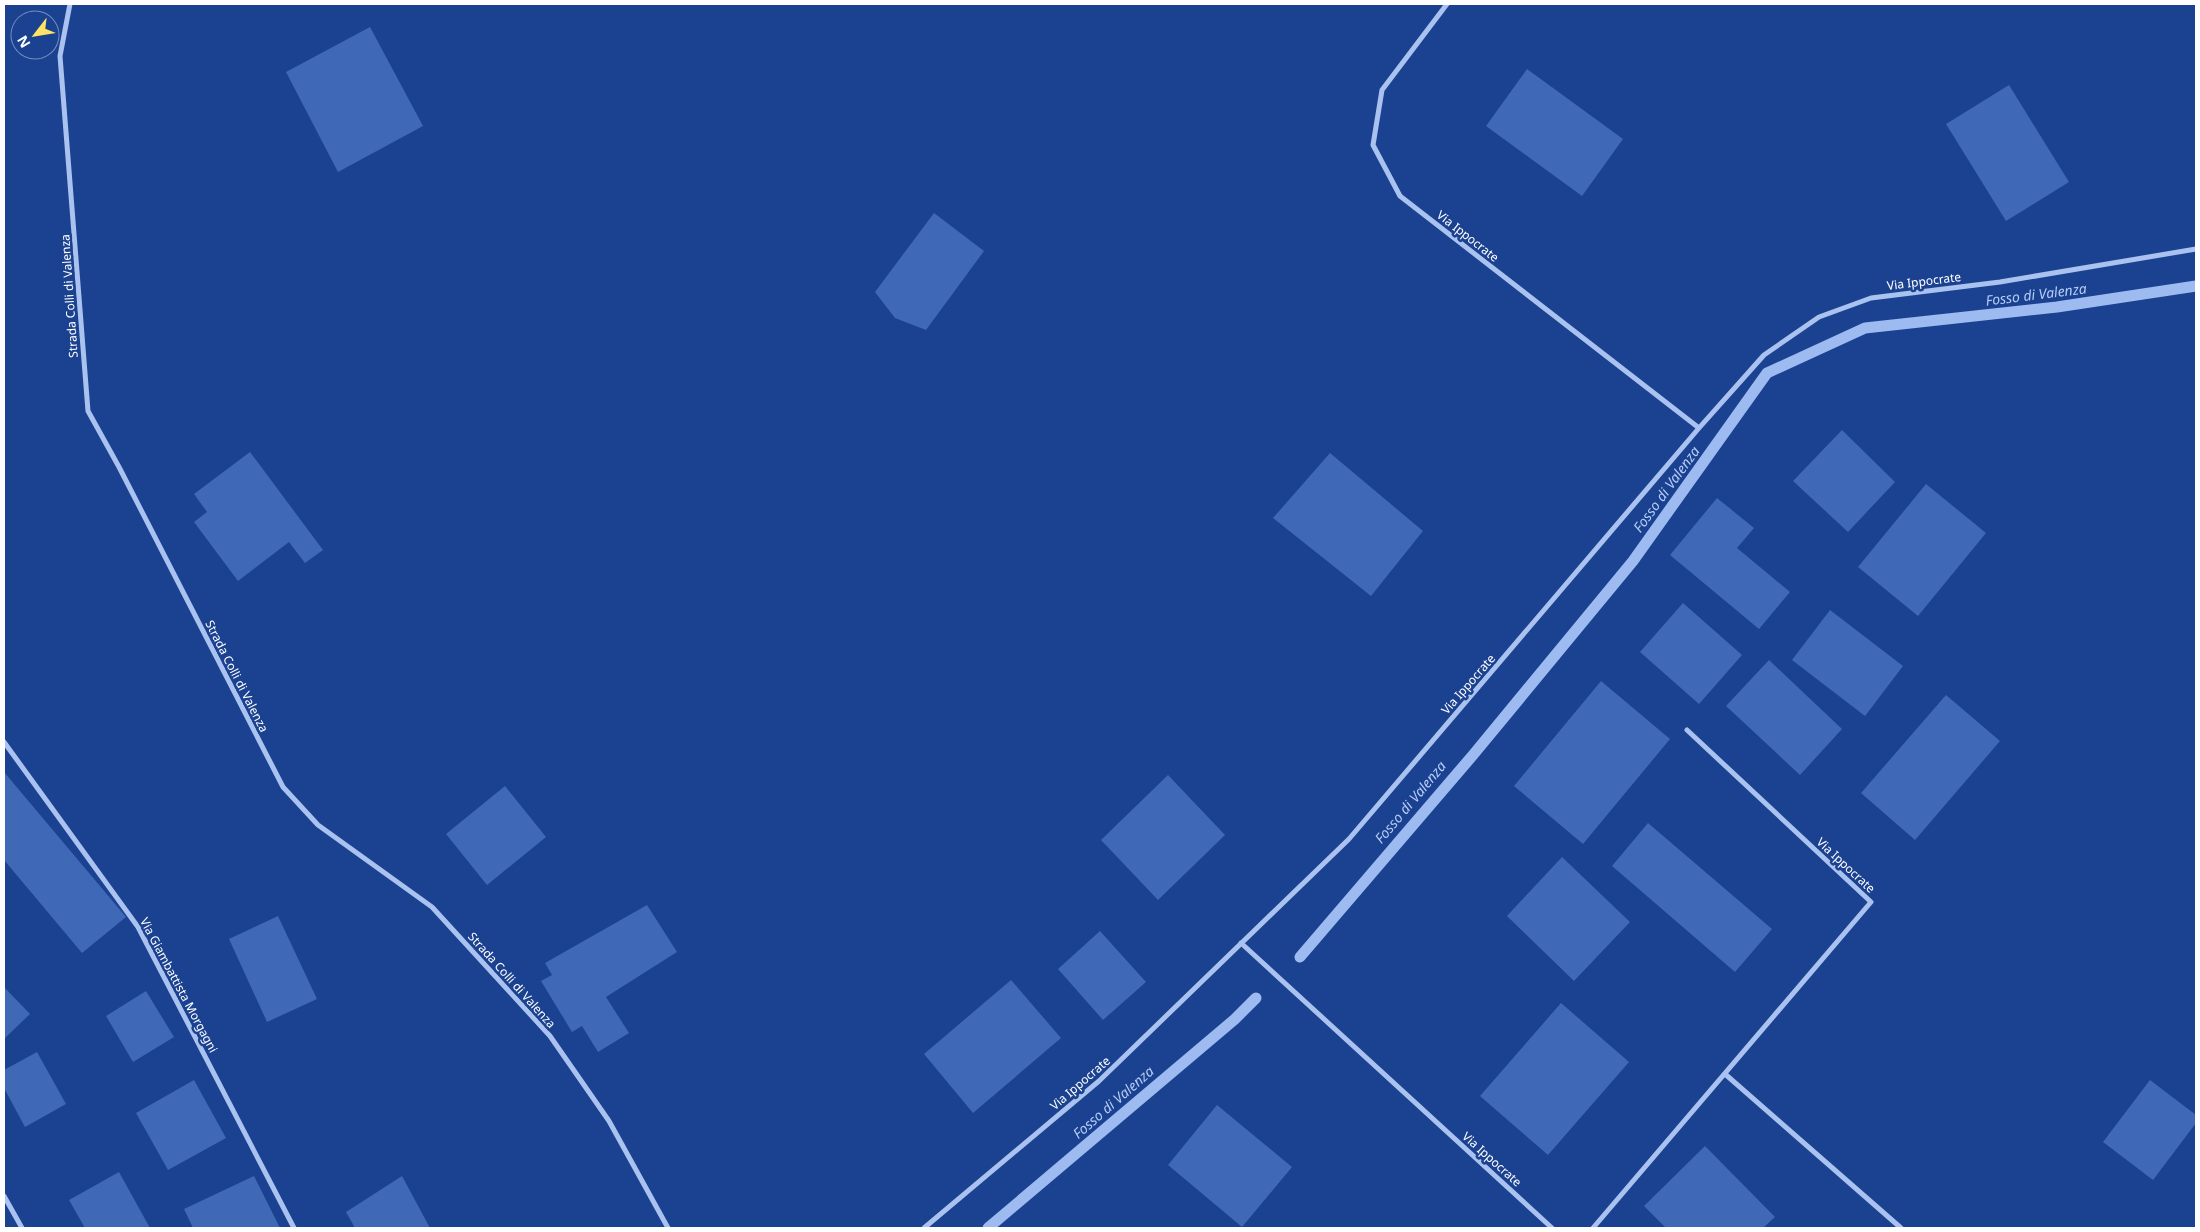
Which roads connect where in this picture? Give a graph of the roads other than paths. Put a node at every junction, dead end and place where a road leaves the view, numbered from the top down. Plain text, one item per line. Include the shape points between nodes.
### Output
1 (70, 4) edge
2 (1447, 4) edge
3 (2196, 249) edge
4 (1699, 428) junction
5 (1688, 730) dead end
6 (4, 742) edge
7 (1241, 943) junction
8 (1725, 1074) junction
9 (4, 1196) edge
10 (22, 1228) edge
11 (294, 1228) edge
12 (668, 1228) edge
13 (924, 1228) edge
14 (1552, 1228) edge
15 (1593, 1228) edge
16 (1901, 1228) edge

1 - 12 street, Strada Colli di Valenza via 60,56 88,411 283,787 318,825 432,907 550,1036 609,1121
2 - 4 street, Via Ippocrate via 1382,90 1373,145 1400,196
3 - 4 street, Via Ippocrate via 2000,282 1871,298 1819,317 1764,355
4 - 7 street, Via Ippocrate via 1349,839
5 - 8 street, Via Ippocrate via 1871,902
6 - 11 street, Via Giambattista Morgagni via 138,927
7 - 13 street, Via Ippocrate via 1098,1081
7 - 14 street, Via Ippocrate
8 - 15 street, Via Ippocrate
8 - 16 street
9 - 10 street

